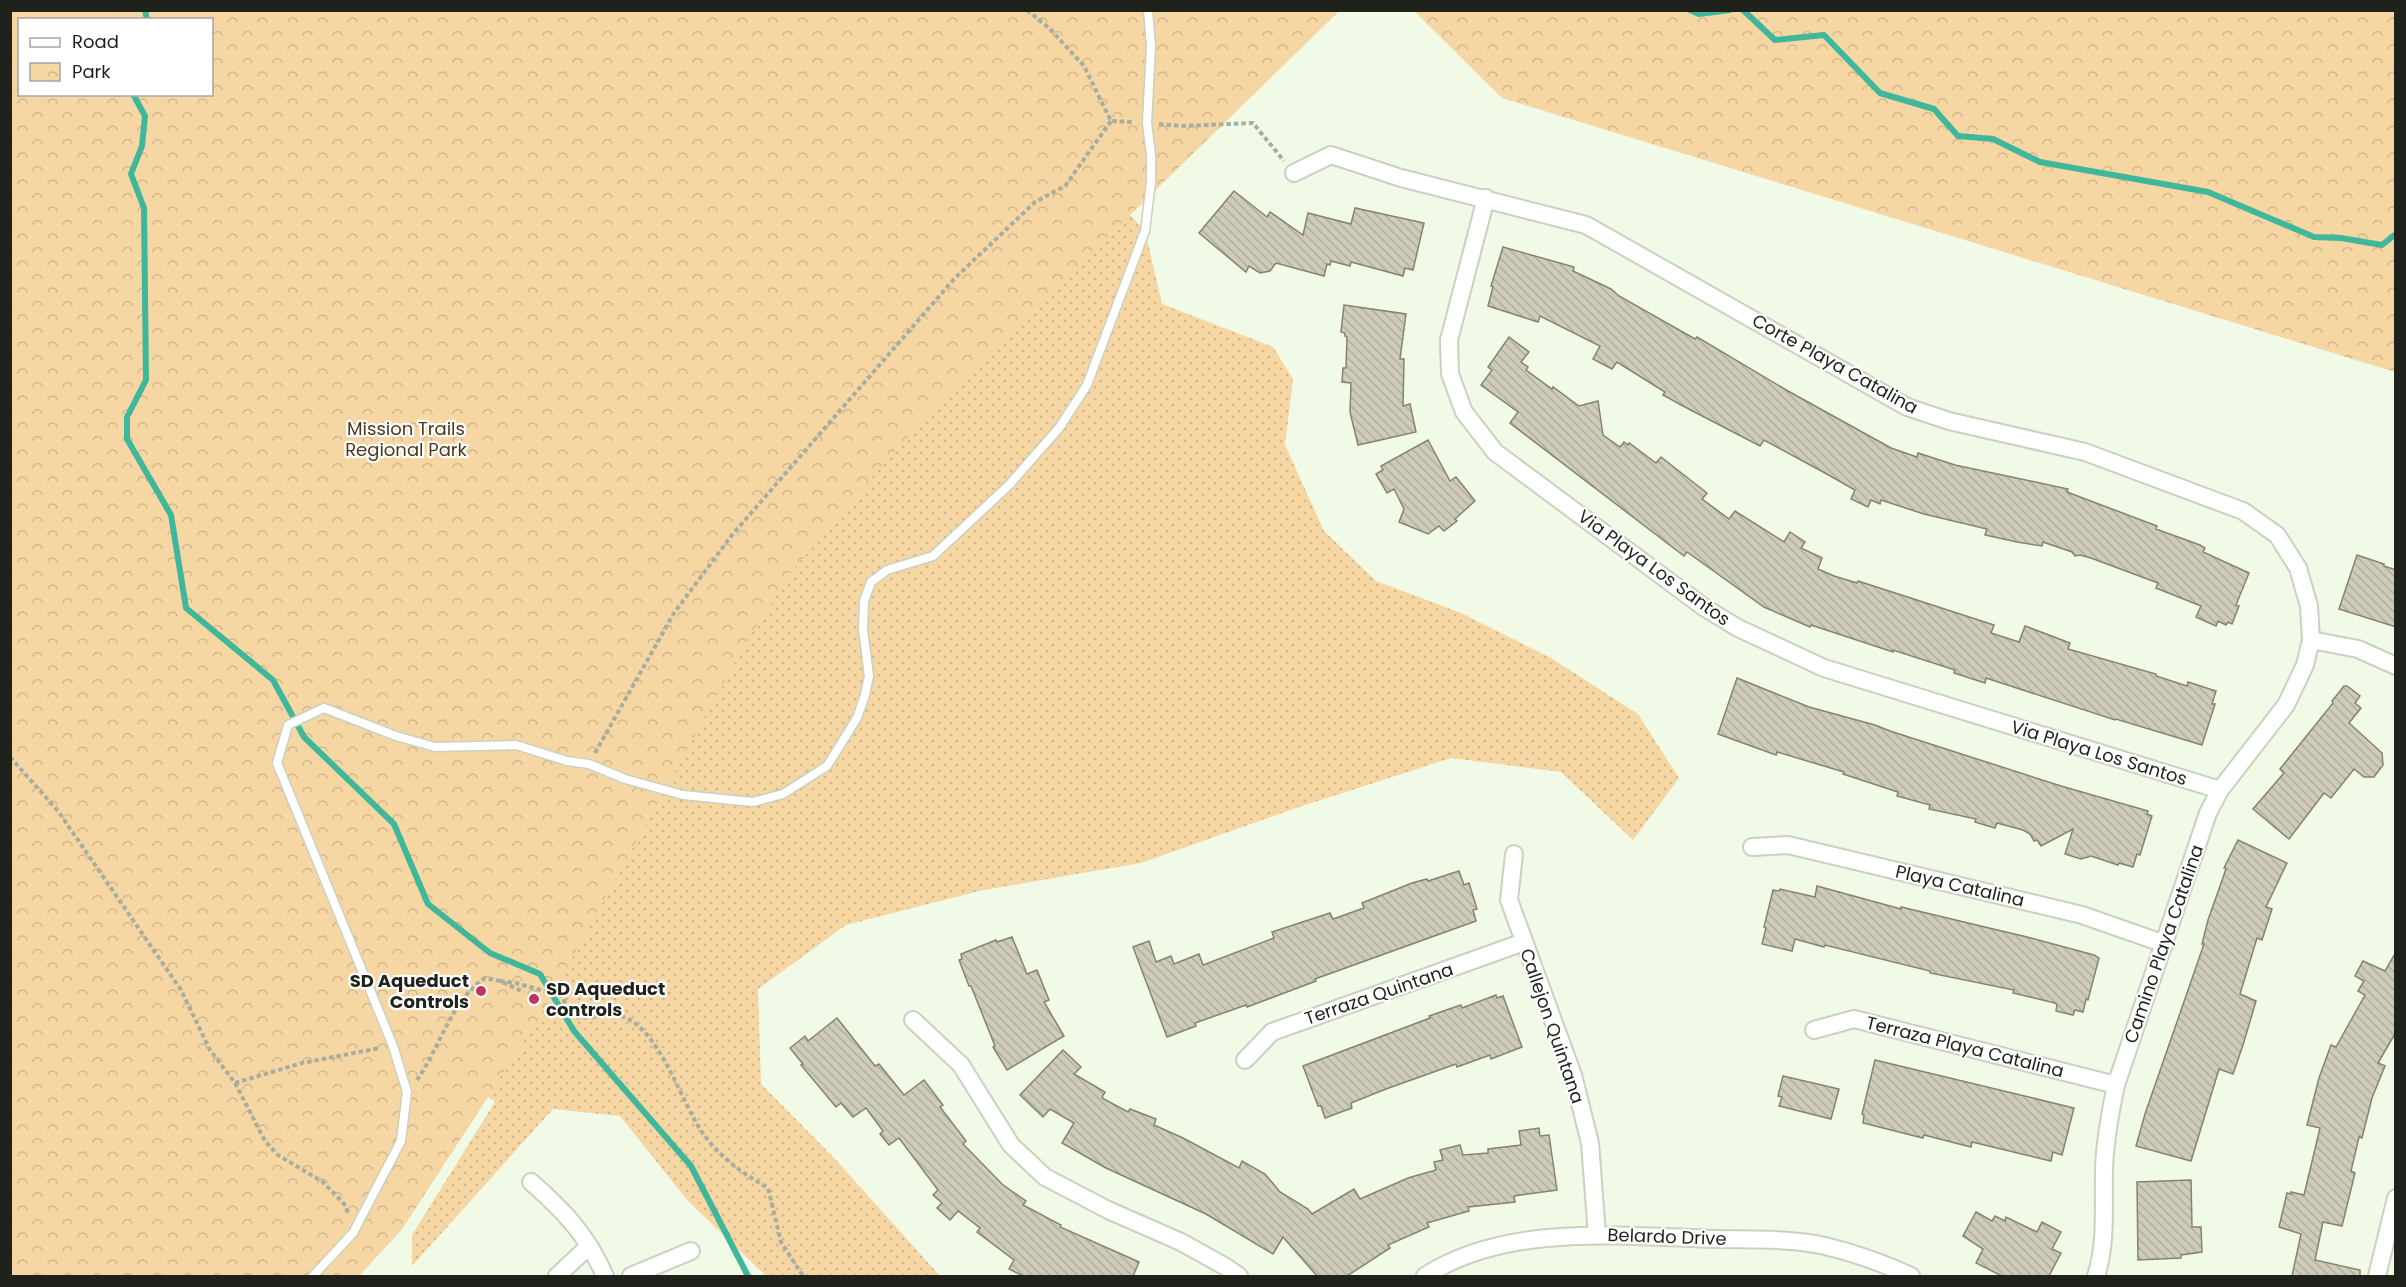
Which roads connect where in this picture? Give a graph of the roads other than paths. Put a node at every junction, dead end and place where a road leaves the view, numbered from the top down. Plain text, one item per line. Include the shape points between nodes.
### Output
1 (1148, 10) edge
2 (1294, 173) road end
3 (1486, 198) junction
4 (2311, 640) junction
5 (2396, 666) edge
6 (2220, 790) junction
7 (1752, 847) dead end
8 (1514, 854) dead end
9 (1524, 942) junction
10 (2165, 944) junction
11 (913, 1020) dead end
12 (1814, 1030) dead end
13 (1245, 1060) dead end
14 (2116, 1085) junction
15 (531, 1182) dead end
16 (2396, 1198) edge
17 (1597, 1235) junction
18 (589, 1246) junction
19 (691, 1251) dead end
20 (314, 1276) edge
21 (557, 1276) edge
22 (605, 1276) edge
23 (631, 1276) edge
24 (1239, 1276) edge
25 (1425, 1276) edge
26 (1911, 1276) edge
27 (2096, 1276) edge
28 (2377, 1276) edge

1 - 20 lane via 1151,182 1146,231 1087,385 1059,428 1010,485 933,556 887,570 871,582 864,602 862,630 869,676 857,718 827,766 783,794 753,802 683,795 516,745 435,747 324,708 288,725 277,763 393,1046 407,1092 401,1141 353,1233
2 - 3 street, Corte Playa Catalina via 1331,155
3 - 4 street, Corte Playa Catalina via 1586,225 1907,407 2085,452 2243,511 2277,535 2298,568 2310,606
3 - 6 street, Via Playa Los Santos via 1449,340 1450,374 1464,412 1495,452 1705,608 1738,628 1824,668
4 - 5 street via 2358,649
4 - 6 street, Camino Playa Catalina via 2305,665 2286,705
6 - 10 street, Camino Playa Catalina via 2208,813
7 - 10 street, Playa Catalina via 1788,845 2082,915
8 - 9 street, Callejon Quintana via 1509,900
9 - 13 street, Terraza Quintana via 1272,1032
9 - 17 street, Callejon Quintana via 1573,1075 1590,1143
10 - 14 street, Camino Playa Catalina
11 - 24 street via 962,1065 1011,1145 1045,1177 1181,1242
12 - 14 street, Terraza Playa Catalina via 1854,1019
14 - 27 street, Camino Playa Catalina via 2107,1124 2103,1228
15 - 18 street via 563,1210
16 - 28 street
17 - 25 street, Belardo Drive via 1507,1244 1446,1262
17 - 26 street, Belardo Drive via 1823,1245 1884,1263
18 - 21 street
18 - 22 street
19 - 23 street

